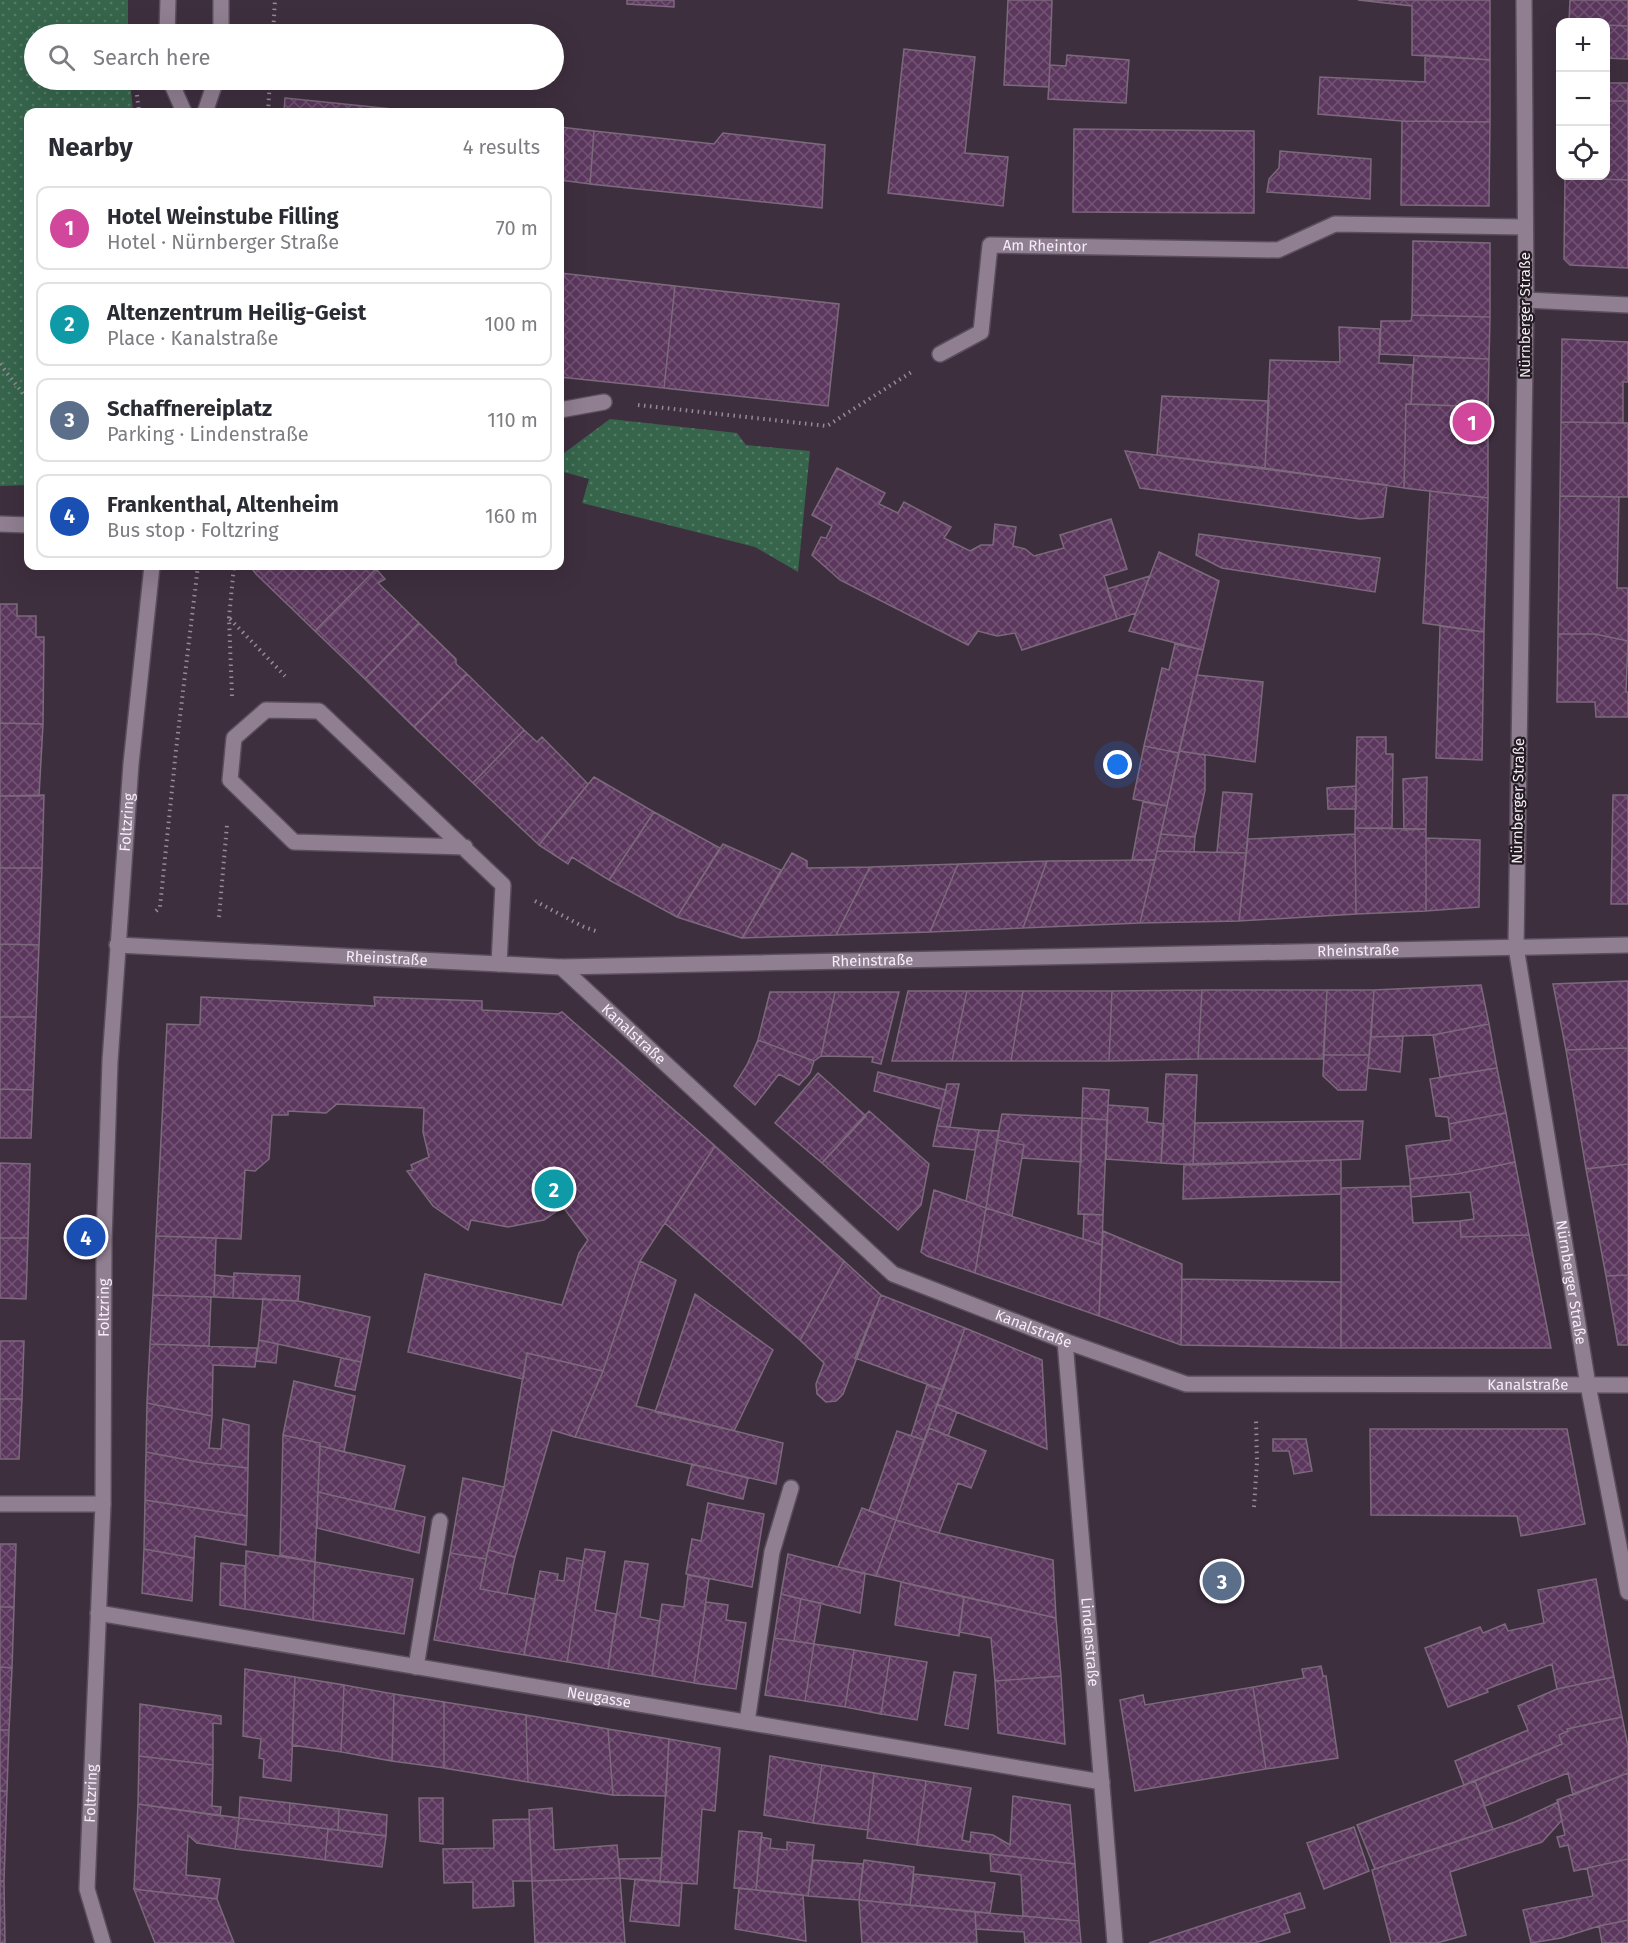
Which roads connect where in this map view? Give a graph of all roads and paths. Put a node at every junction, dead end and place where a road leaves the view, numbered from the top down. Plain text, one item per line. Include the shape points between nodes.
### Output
1 (168, 0) edge
2 (221, 0) edge
3 (275, 0) edge
4 (1524, 0) edge
5 (167, 24) edge
6 (221, 24) edge
7 (274, 24) edge
8 (174, 90) edge
9 (213, 90) edge
10 (269, 90) edge
11 (182, 108) edge
12 (206, 108) edge
13 (268, 108) edge
14 (1525, 227) junction
15 (1526, 300) junction
16 (1628, 305) edge
17 (940, 354) joint
18 (0, 364) edge
19 (24, 395) edge
20 (604, 402) joint
21 (564, 409) edge
22 (0, 524) edge
23 (24, 525) edge
24 (152, 570) edge
25 (198, 570) edge
26 (234, 570) edge
27 (229, 618) junction
28 (319, 711) junction
29 (234, 738) junction
30 (230, 780) junction
31 (465, 847) junction
32 (503, 885) junction
33 (607, 934) dead end
34 (117, 945) junction
35 (1628, 945) edge
36 (1516, 947) junction
37 (216, 950) junction
38 (499, 964) junction
39 (561, 967) junction
40 (1065, 1341) junction
41 (1255, 1385) junction
42 (1588, 1385) junction
43 (1628, 1385) edge
44 (791, 1488) dead end
45 (0, 1504) edge
46 (103, 1504) junction
47 (1254, 1507) dead end
48 (440, 1521) dead end
49 (1628, 1592) edge
50 (99, 1613) junction
51 (416, 1667) junction
52 (747, 1722) junction
53 (1102, 1782) junction
54 (103, 1943) edge
55 (1115, 1943) edge

1 - 5 street
2 - 6 street
3 - 7 path
4 - 14 street, Nürnberger Straße
8 - 11 street
9 - 12 street
10 - 13 path
14 - 15 street, Nürnberger Straße
14 - 17 street, Am Rheintor via 1335,224 1278,250 990,245 981,332
15 - 16 street
15 - 36 street, Nürnberger Straße
17 - 20 path via 827,426
18 - 19 path
20 - 21 street
22 - 23 street
24 - 34 street, Foltzring
25 - 34 path via 160,907
26 - 27 path
27 - 28 path
27 - 29 path
28 - 29 street via 266,710
28 - 31 street
29 - 30 street
30 - 31 street via 294,842
30 - 37 path
31 - 32 street
32 - 33 path via 584,927
32 - 38 street
34 - 37 street, Rheinstraße
34 - 46 street, Foltzring via 105,1228
35 - 36 street, Rheinstraße
36 - 39 street, Rheinstraße
36 - 42 street, Nürnberger Straße
37 - 38 street, Rheinstraße
38 - 39 street, Rheinstraße
39 - 40 street, Kanalstraße via 893,1274
40 - 41 street, Kanalstraße via 1186,1384
40 - 53 street, Lindenstraße
41 - 42 street, Kanalstraße
41 - 47 path
42 - 43 street, Kanalstraße
42 - 49 street, Nürnberger Straße
44 - 52 street via 772,1552
45 - 46 street
46 - 50 street, Foltzring
48 - 51 street
50 - 51 street, Neugasse
50 - 54 street, Foltzring via 87,1889
51 - 52 street, Neugasse
52 - 53 street, Neugasse
53 - 55 street, Lindenstraße

